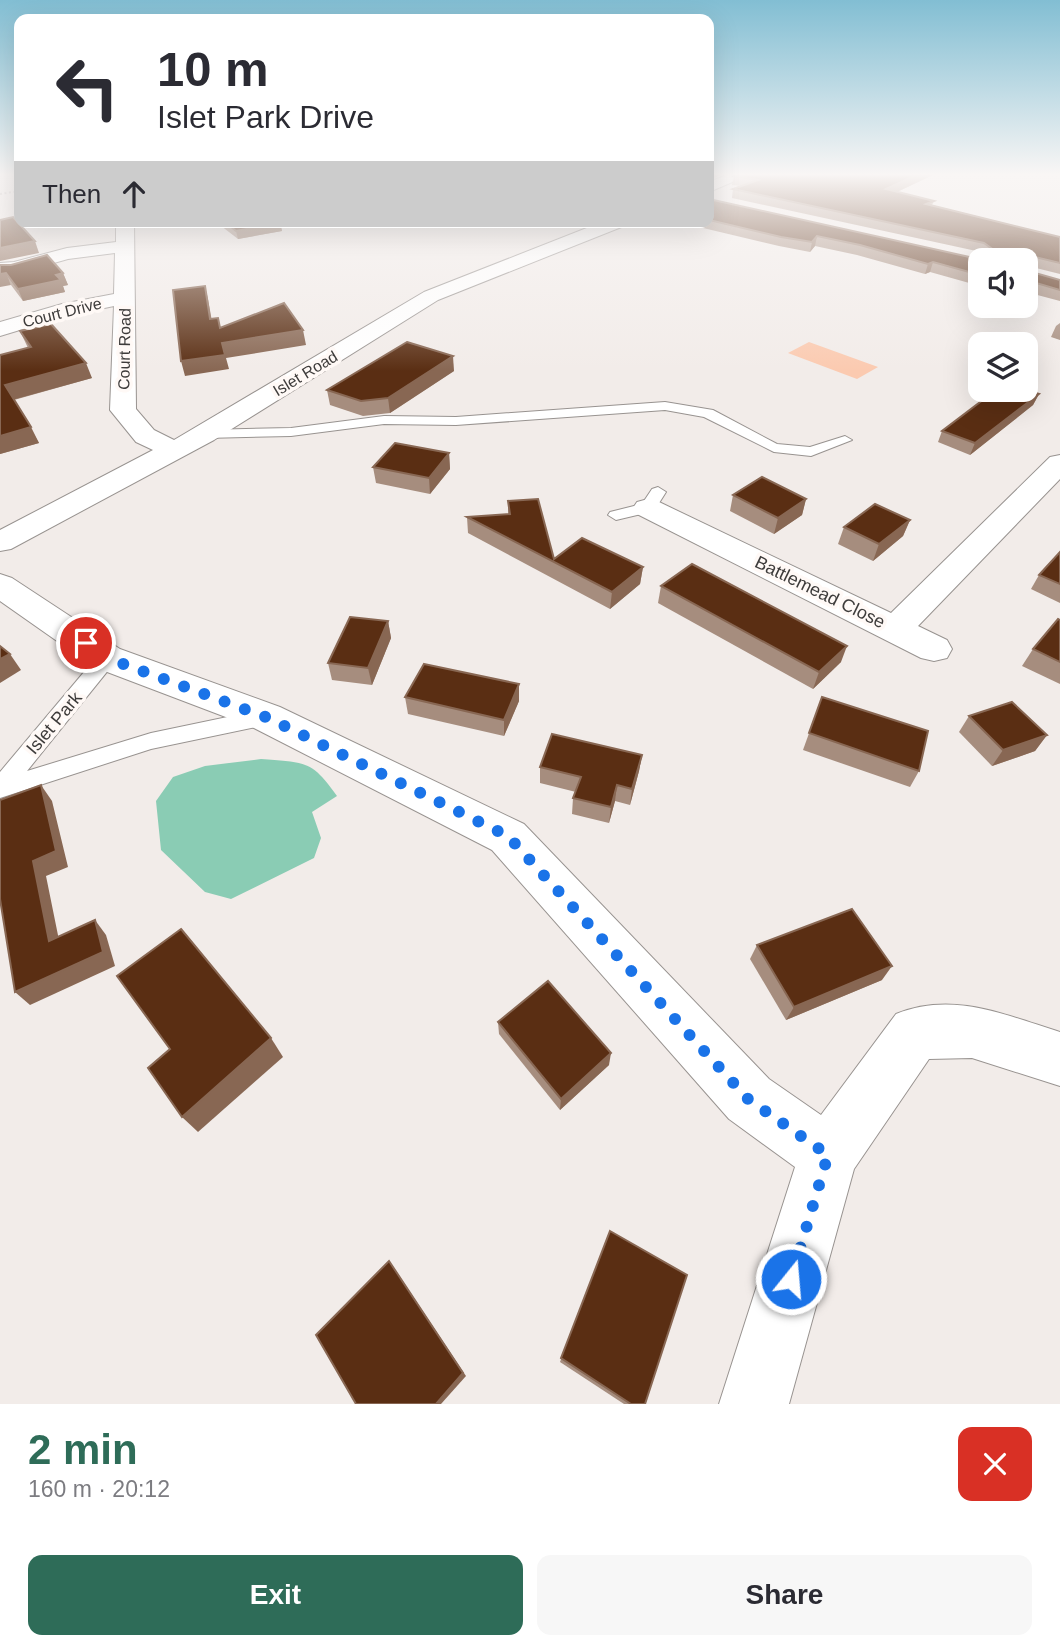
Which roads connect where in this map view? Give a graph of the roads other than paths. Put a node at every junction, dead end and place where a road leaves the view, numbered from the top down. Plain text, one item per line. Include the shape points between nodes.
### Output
1 (102, 240) edge
2 (128, 240) edge
3 (574, 240) edge
4 (0, 269) edge
5 (125, 298) junction
6 (0, 329) edge
7 (205, 434) junction
8 (845, 440) dead end
9 (174, 450) junction
10 (1060, 463) edge
11 (653, 500) joint
12 (616, 514) dead end
13 (0, 541) edge
14 (0, 585) edge
15 (895, 629) junction
16 (934, 649) dead end
17 (107, 658) junction
18 (266, 717) junction
19 (0, 789) edge
20 (1060, 1059) edge
21 (828, 1155) junction
22 (754, 1404) edge

1 - 4 street via 67,254
2 - 5 street, Court Road
3 - 7 street, Islet Road via 431,296
5 - 6 street, Court Drive via 32,317
5 - 9 street, Court Road via 123,410 145,436
7 - 8 lane via 665,406 708,413 774,448 811,452
7 - 9 street, Islet Road
9 - 13 street, Islet Road
10 - 15 street, Battlemead Close
11 - 12 lane
11 - 15 street, Battlemead Close
14 - 17 street
15 - 16 street
17 - 18 street
17 - 19 lane, Islet Park
18 - 19 lane via 151,741
18 - 21 street via 508,836 748,1099
20 - 21 street via 972,1031 915,1033
21 - 22 street

